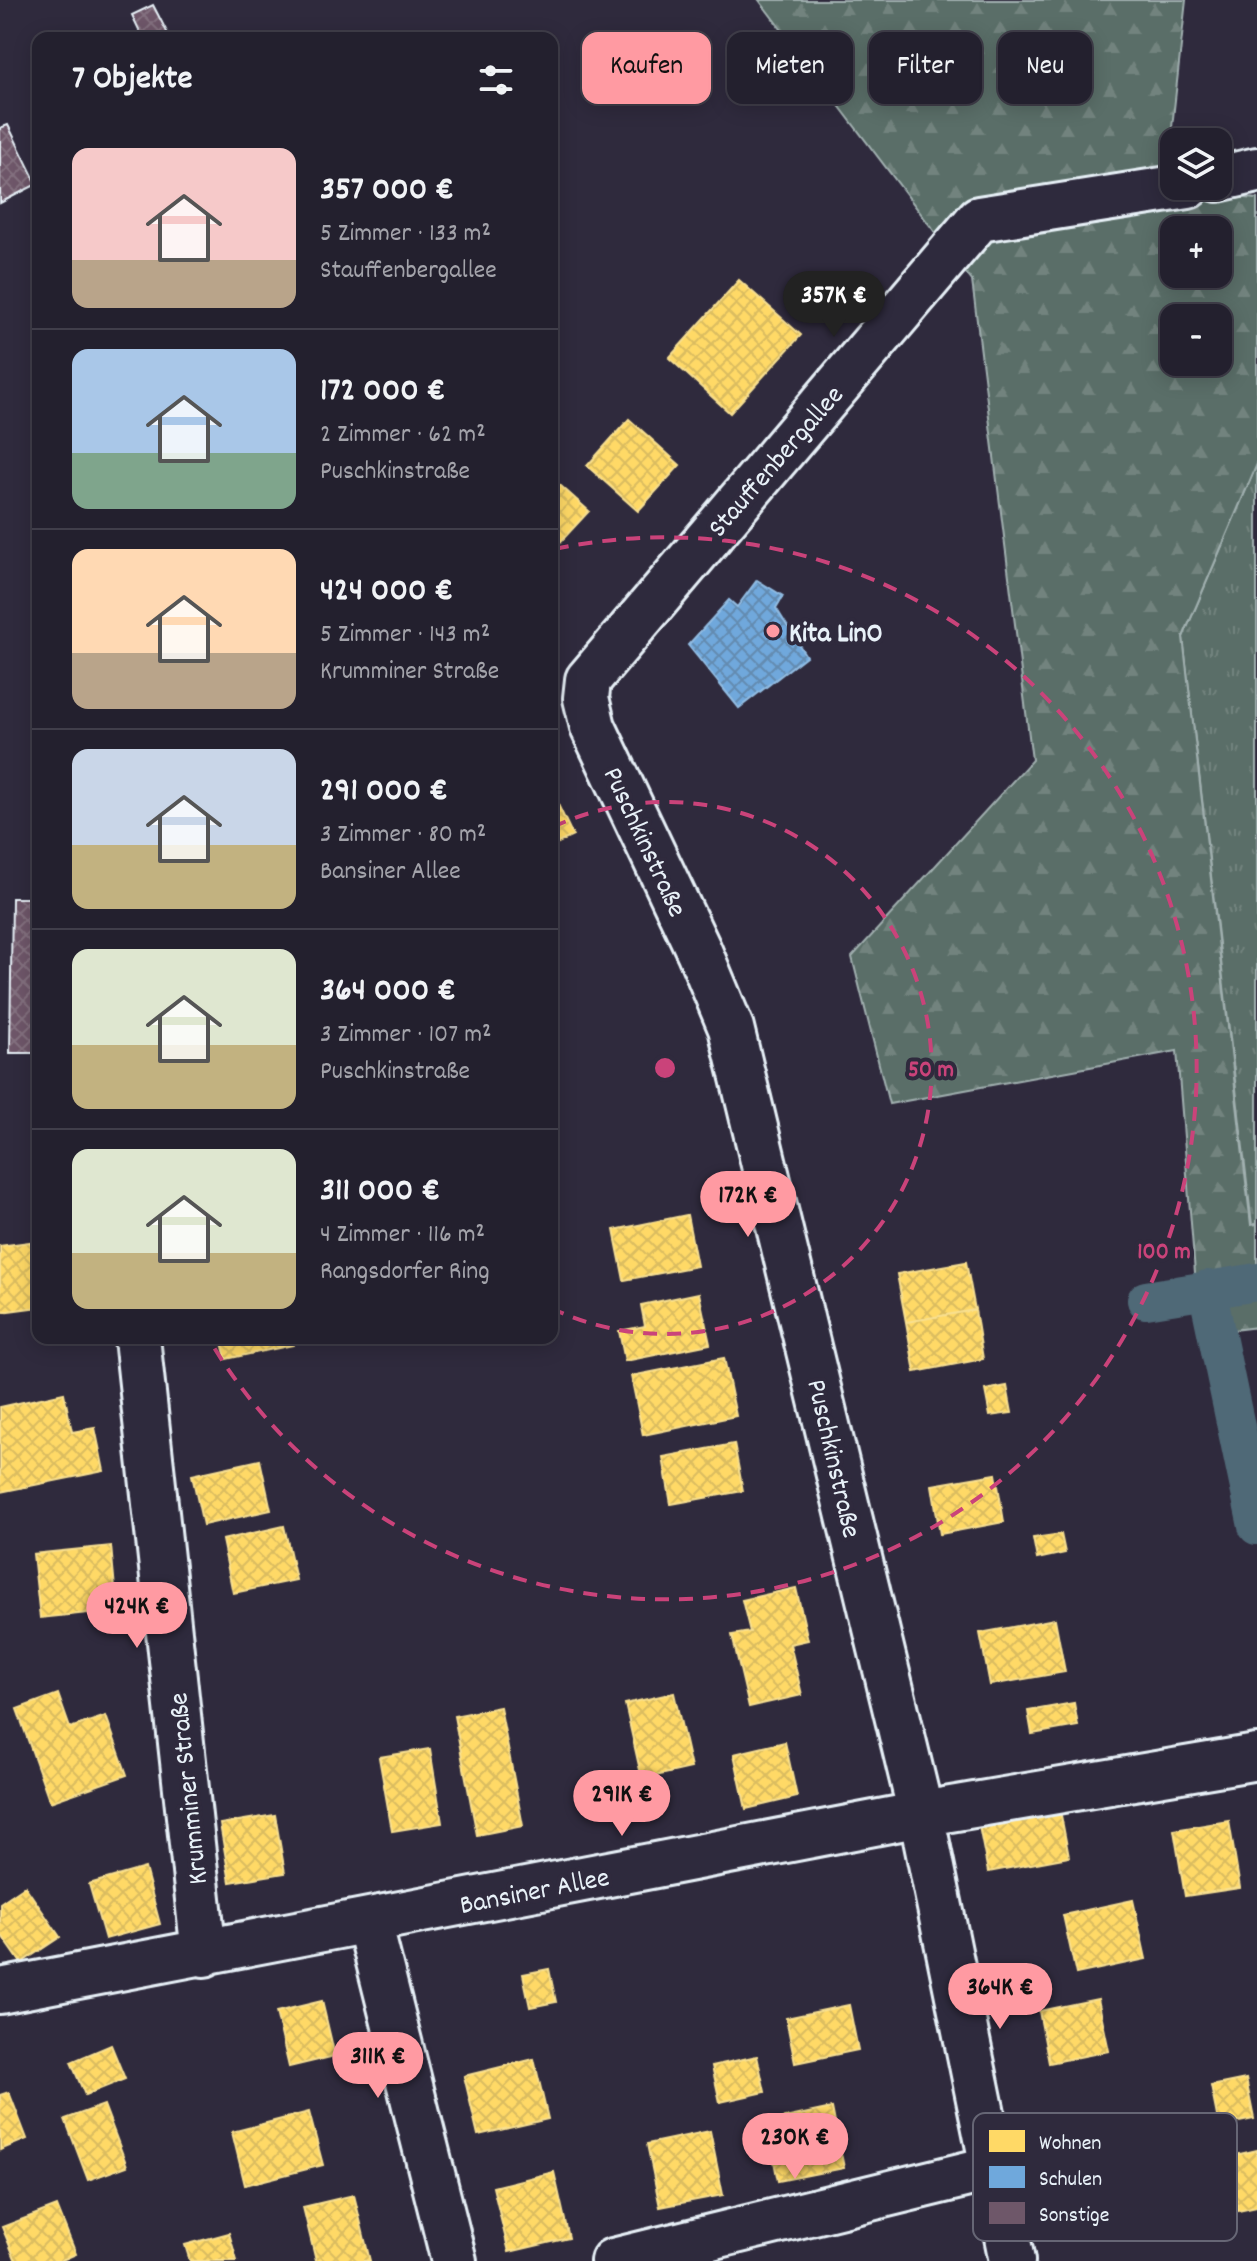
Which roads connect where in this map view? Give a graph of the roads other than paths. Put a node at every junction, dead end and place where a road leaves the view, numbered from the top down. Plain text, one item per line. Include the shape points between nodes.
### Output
1 (1257, 170) edge
2 (1232, 176) edge
3 (1160, 190) edge
4 (570, 684) edge
5 (138, 1344) edge
6 (1257, 1757) edge
7 (921, 1814) junction
8 (369, 1922) junction
9 (204, 1954) junction
10 (0, 1991) edge
11 (982, 2113) edge
12 (973, 2173) edge
13 (1008, 2241) edge
14 (454, 2261) edge
15 (613, 2261) edge
16 (1012, 2261) edge

1 - 2 street
3 - 4 street, Stauffenbergallee via 979,219
4 - 7 street, Puschkinstraße via 586,698 593,727 731,1028
5 - 9 street, Krumminer Straße
6 - 7 street, Bansiner Allee
7 - 8 street, Bansiner Allee
7 - 11 street, Puschkinstraße
8 - 9 street, Bansiner Allee
8 - 14 street
9 - 10 street, Bansiner Allee
12 - 15 street
13 - 16 street, Puschkinstraße

